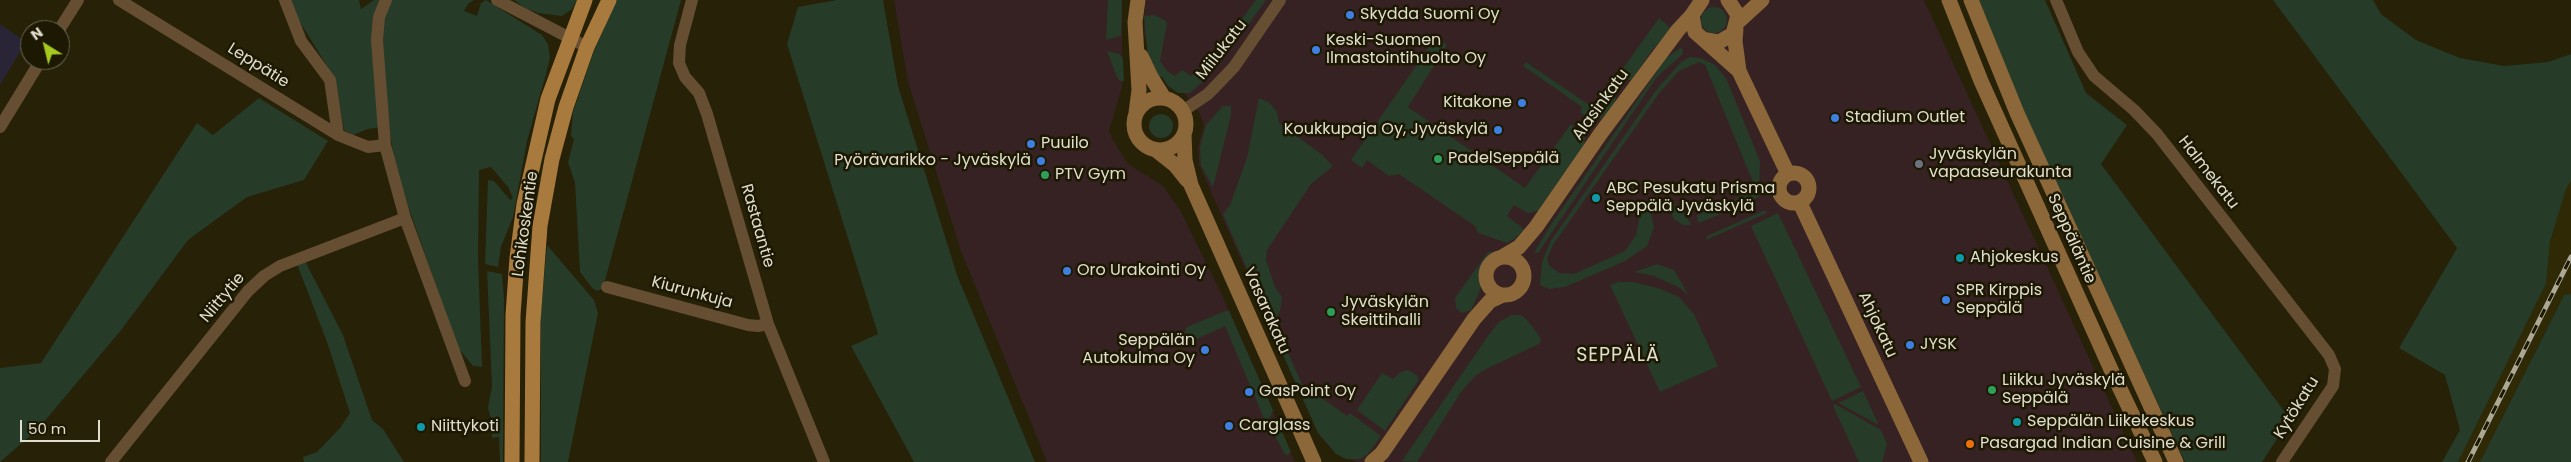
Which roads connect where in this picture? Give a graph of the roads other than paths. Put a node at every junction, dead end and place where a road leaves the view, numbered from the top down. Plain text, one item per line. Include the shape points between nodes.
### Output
1 (78, 0) edge
2 (119, 0) edge
3 (284, 0) edge
4 (386, 0) edge
5 (497, 0) edge
6 (585, 0) edge
7 (609, 0) edge
8 (692, 0) edge
9 (1138, 0) edge
10 (1280, 0) edge
11 (1728, 0) edge
12 (1762, 0) edge
13 (1949, 0) edge
14 (1971, 0) edge
15 (2056, 0) edge
16 (1696, 6) edge
17 (65, 20) edge
18 (1737, 25) junction
19 (569, 38) junction
20 (1701, 38) junction
21 (587, 47) junction
22 (1137, 47) junction
23 (1661, 54) junction
24 (35, 70) edge
25 (1738, 71) junction
26 (1164, 98) junction
27 (1183, 111) junction
28 (1136, 114) junction
29 (0, 127) edge
30 (1184, 134) junction
31 (338, 135) junction
32 (384, 145) junction
33 (1156, 150) junction
34 (1788, 174) junction
35 (1191, 185) junction
36 (1800, 203) junction
37 (405, 218) junction
38 (1536, 227) junction
39 (1502, 257) junction
40 (1523, 272) junction
41 (1486, 279) junction
42 (607, 287) dead end
43 (1503, 295) junction
44 (1474, 319) junction
45 (768, 324) junction
46 (2335, 369) joint
47 (465, 381) dead end
48 (1312, 457) edge
49 (1378, 459) edge
50 (112, 462) edge
51 (512, 462) edge
52 (532, 462) edge
53 (824, 462) edge
54 (1324, 462) edge
55 (1921, 462) edge
56 (2156, 462) edge
57 (2176, 462) edge
58 (2282, 462) edge

1 - 17 street
2 - 31 street, Leppätie
3 - 31 street via 301,41 330,80
4 - 32 street via 379,17 377,40
5 - 19 street
6 - 19 main road, Lohikoskentie
7 - 21 main road, Lohikoskentie
8 - 45 street, Rastaantie via 680,45 679,63 685,77 699,93 708,114
9 - 22 street
10 - 27 street, Miilukatu via 1234,67 1208,94
11 - 18 street via 1736,10
12 - 18 street
13 - 56 street, Seppäläntie via 1981,81
14 - 57 street, Seppäläntie via 2016,113
15 - 46 street, Halmekatu via 2078,52 2094,76 2157,134 2329,355
16 - 20 street via 1693,26
16 - 23 street, Alasinkatu
18 - 20 street, Alasinkatu via 1725,40 1714,42
18 - 25 street
19 - 21 street
19 - 51 main road, Lohikoskentie via 548,99 524,204 513,315
20 - 23 street, Alasinkatu via 1677,43
20 - 25 street
21 - 52 main road, Lohikoskentie via 559,133 540,226 533,322
22 - 26 street
22 - 28 street via 1139,90
23 - 38 street, Alasinkatu via 1600,133
24 - 29 street
25 - 34 street
26 - 27 street
26 - 28 street via 1144,103
27 - 30 street via 1186,122
28 - 33 street via 1134,127 1138,139
30 - 33 street via 1169,149
30 - 35 street, Vasarakatu via 1185,160
31 - 32 street, Leppätie via 368,147
32 - 37 street
33 - 35 street, Vasarakatu via 1175,165
34 - 36 street via 1780,181 1780,195 1791,204
34 - 36 street via 1796,173 1808,181 1810,190
35 - 48 street, Vasarakatu
36 - 55 street, Ahjokatu
37 - 47 street
37 - 50 street, Niittytie via 280,266 264,276 248,291
38 - 39 street, Alasinkatu via 1519,247
38 - 40 street, Alasinkatu
39 - 40 street via 1516,260
39 - 41 street via 1489,264
40 - 43 street via 1519,288
41 - 43 street via 1492,290
41 - 44 street
42 - 45 street, Kiurunkuja via 748,325
43 - 44 street via 1490,301
44 - 49 street
45 - 53 street, Rastaantie
46 - 58 street, Kytökatu via 2333,386
48 - 54 street, Vasarakatu

